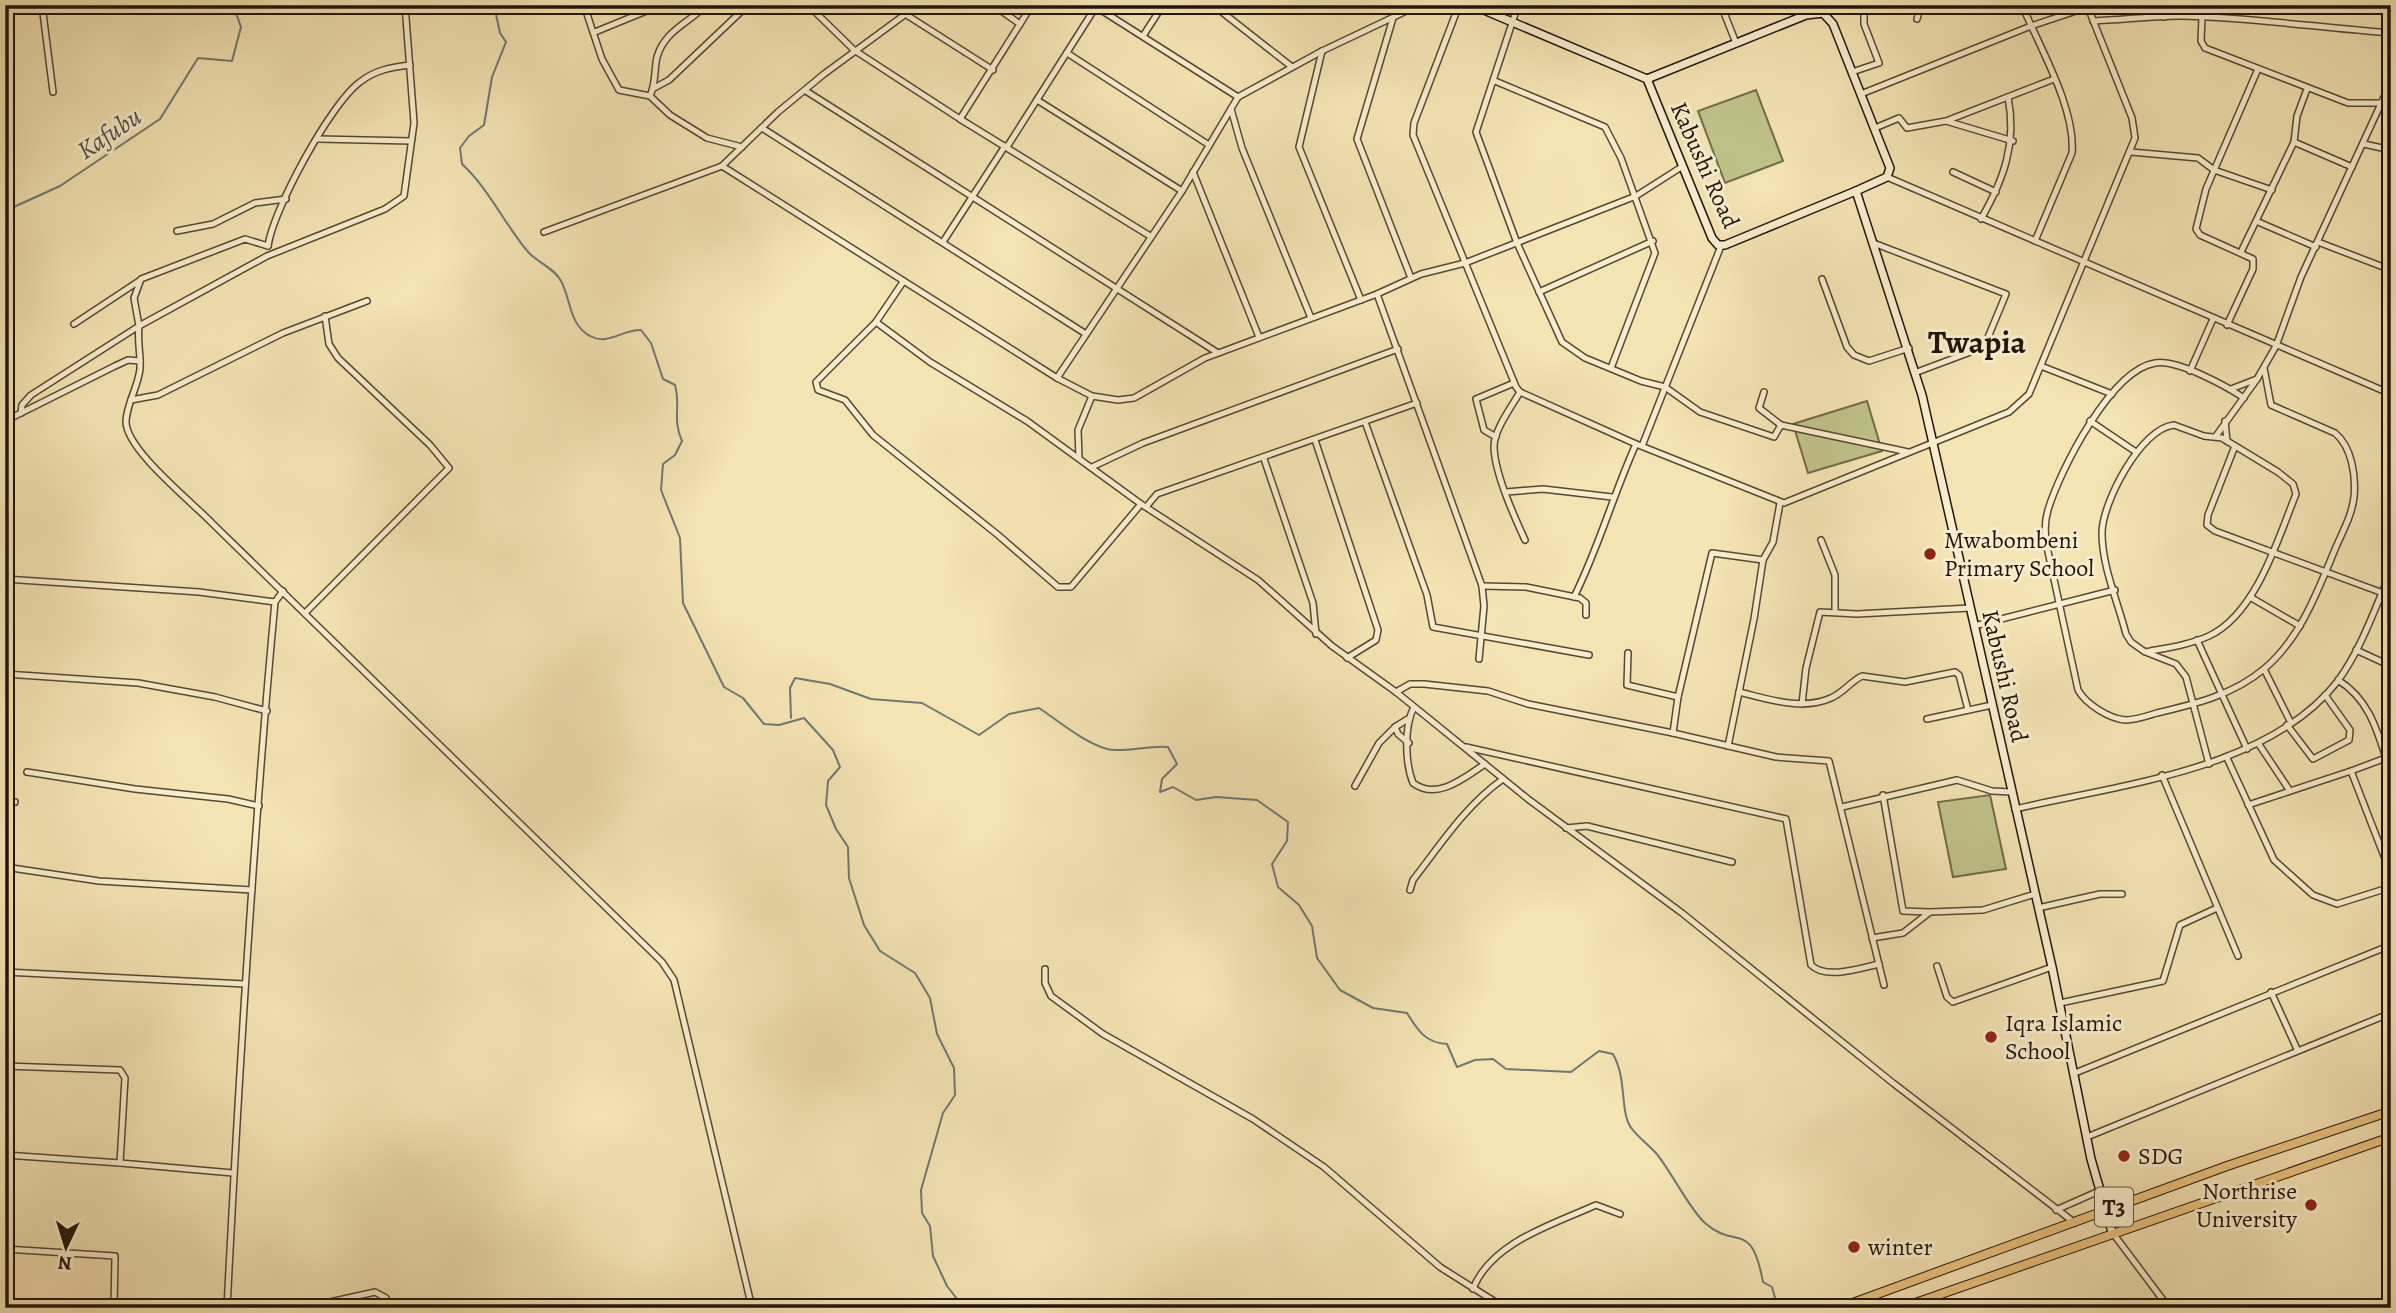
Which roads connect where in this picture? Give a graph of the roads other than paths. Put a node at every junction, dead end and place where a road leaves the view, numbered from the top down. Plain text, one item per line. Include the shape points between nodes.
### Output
1 (42, 5) edge
2 (149, 5) edge
3 (405, 5) edge
4 (584, 5) edge
5 (661, 5) edge
6 (706, 5) edge
7 (748, 5) edge
8 (808, 5) edge
9 (918, 5) edge
10 (993, 5) edge
11 (1032, 5) edge
12 (1163, 5) edge
13 (1213, 5) edge
14 (1419, 5) edge
15 (1459, 5) edge
16 (1472, 5) edge
17 (1518, 5) edge
18 (1623, 5) edge
19 (1665, 5) edge
20 (1721, 5) edge
21 (1803, 5) edge
22 (1864, 5) edge
23 (1921, 5) edge
24 (2022, 5) edge
25 (2164, 5) edge
26 (1095, 6) edge
27 (2087, 6) edge
28 (1825, 9) edge
29 (160, 10) dead end
30 (905, 13) junction
31 (1806, 15) junction
32 (2164, 17) junction
33 (2202, 17) junction
34 (1393, 18) junction
35 (1917, 19) dead end
36 (1511, 21) junction
37 (2093, 21) junction
38 (1020, 24) junction
39 (2031, 26) junction
40 (595, 32) junction
41 (2391, 33) edge
42 (1143, 36) junction
43 (1736, 43) junction
44 (854, 50) junction
45 (1322, 51) junction
46 (1067, 53) junction
47 (410, 65) junction
48 (1292, 67) junction
49 (2258, 69) junction
50 (993, 70) junction
51 (1852, 72) junction
52 (1647, 79) junction
53 (2054, 79) junction
54 (1495, 81) junction
55 (2391, 82) edge
56 (654, 88) junction
57 (2307, 89) junction
58 (806, 91) junction
59 (53, 92) dead end
60 (1861, 94) junction
61 (650, 96) junction
62 (1238, 97) junction
63 (2008, 97) junction
64 (1037, 100) junction
65 (2384, 103) junction
66 (1231, 108) junction
67 (960, 119) junction
68 (1947, 121) junction
69 (762, 128) junction
70 (1875, 128) junction
71 (317, 139) junction
72 (411, 141) junction
73 (2012, 141) junction
74 (2294, 142) junction
75 (2364, 144) junction
76 (1209, 145) junction
77 (741, 147) junction
78 (1006, 147) junction
79 (2391, 150) edge
80 (2131, 152) junction
81 (722, 166) junction
82 (1683, 166) junction
83 (2352, 167) junction
84 (2214, 170) junction
85 (1193, 172) junction
86 (1953, 172) dead end
87 (1887, 177) junction
88 (2272, 190) junction
89 (1182, 191) junction
90 (1856, 191) junction
91 (1996, 192) junction
92 (973, 196) junction
93 (1636, 196) junction
94 (286, 199) junction
95 (1981, 219) junction
96 (2256, 221) junction
97 (177, 232) dead end
98 (544, 232) dead end
99 (1150, 236) junction
100 (2035, 241) junction
101 (943, 242) junction
102 (1653, 242) junction
103 (1517, 243) junction
104 (1875, 244) junction
105 (2317, 245) junction
106 (268, 246) junction
107 (1721, 246) junction
108 (2241, 252) junction
109 (267, 256) junction
110 (2085, 261) junction
111 (1465, 263) junction
112 (2391, 270) edge
113 (1411, 278) junction
114 (141, 279) junction
115 (1822, 279) dead end
116 (904, 282) junction
117 (1115, 288) junction
118 (1539, 292) junction
119 (1377, 294) junction
120 (1361, 300) junction
121 (367, 301) dead end
122 (325, 316) junction
123 (1311, 318) junction
124 (2213, 319) junction
125 (876, 322) junction
126 (74, 324) dead end
127 (2227, 325) junction
128 (139, 326) junction
129 (1086, 334) junction
130 (1259, 337) junction
131 (120, 338) junction
132 (137, 343) junction
133 (2276, 346) junction
134 (1909, 348) junction
135 (1398, 349) junction
136 (1218, 353) junction
137 (140, 361) junction
138 (2041, 366) junction
139 (1611, 368) junction
140 (2264, 368) junction
141 (2190, 371) junction
142 (1917, 372) junction
143 (1057, 378) junction
144 (2257, 379) junction
145 (1514, 383) junction
146 (1665, 387) junction
147 (2231, 389) junction
148 (1520, 392) junction
149 (1764, 392) dead end
150 (2112, 394) junction
151 (2391, 394) edge
152 (1092, 396) junction
153 (2244, 398) junction
154 (131, 400) junction
155 (1417, 402) junction
156 (21, 413) junction
157 (5, 421) edge
158 (2090, 421) junction
159 (2225, 421) junction
160 (1365, 422) junction
161 (1781, 425) junction
162 (2216, 436) junction
163 (1496, 437) junction
164 (1315, 440) junction
165 (2227, 441) junction
166 (1932, 442) junction
167 (1639, 445) junction
168 (2235, 446) junction
169 (1908, 452) junction
170 (2136, 452) junction
171 (1079, 458) junction
172 (1264, 458) junction
173 (1092, 467) junction
174 (1506, 492) junction
175 (1612, 497) junction
176 (1780, 503) junction
177 (1144, 505) junction
178 (1525, 540) dead end
179 (1821, 540) dead end
180 (2272, 552) junction
181 (1763, 560) junction
182 (2327, 571) junction
183 (2391, 571) edge
184 (5, 579) edge
185 (1482, 586) junction
186 (2115, 590) junction
187 (283, 591) junction
188 (2381, 593) junction
189 (2391, 596) edge
190 (1574, 597) junction
191 (2250, 597) junction
192 (275, 601) junction
193 (2059, 603) junction
194 (1970, 608) junction
195 (1835, 612) junction
196 (305, 613) junction
197 (1586, 615) dead end
198 (1974, 626) junction
199 (2300, 626) junction
200 (1316, 634) junction
201 (1481, 634) junction
202 (2197, 640) junction
203 (2356, 650) junction
204 (2145, 652) junction
205 (1628, 653) dead end
206 (1589, 655) dead end
207 (1347, 657) junction
208 (1479, 659) dead end
209 (2391, 666) edge
210 (2264, 669) junction
211 (5, 674) edge
212 (2338, 680) junction
213 (1396, 692) junction
214 (1739, 692) junction
215 (2223, 694) junction
216 (2325, 695) junction
217 (1678, 697) junction
218 (1802, 704) junction
219 (2194, 704) junction
220 (1992, 705) junction
221 (1413, 707) junction
222 (1968, 710) junction
223 (267, 712) junction
224 (1409, 719) junction
225 (1927, 719) dead end
226 (2289, 724) junction
227 (1395, 727) junction
228 (1672, 733) junction
229 (1409, 743) junction
230 (2258, 743) junction
231 (1728, 746) junction
232 (1464, 747) junction
233 (2247, 749) junction
234 (2388, 757) edge
235 (2227, 758) junction
236 (1485, 764) junction
237 (2209, 764) junction
238 (2351, 771) junction
239 (27, 772) dead end
240 (2162, 775) junction
241 (1503, 779) junction
242 (1355, 786) dead end
243 (2290, 791) junction
244 (2011, 792) junction
245 (1883, 795) junction
246 (5, 802) edge
247 (15, 802) dead end
248 (2248, 805) junction
249 (259, 806) junction
250 (1842, 807) junction
251 (2015, 809) junction
252 (1566, 828) junction
253 (1732, 862) dead end
254 (5, 867) edge
255 (2391, 874) edge
256 (2391, 887) edge
257 (252, 890) junction
258 (1410, 890) dead end
259 (2035, 894) junction
260 (2122, 894) dead end
261 (2038, 908) junction
262 (2217, 908) junction
263 (1930, 912) junction
264 (1872, 938) junction
265 (2391, 945) edge
266 (2238, 956) dead end
267 (1879, 964) junction
268 (1937, 966) dead end
269 (2052, 967) junction
270 (1045, 969) dead end
271 (5, 972) edge
272 (245, 984) junction
273 (1884, 985) dead end
274 (2271, 992) junction
275 (2060, 1003) junction
276 (2391, 1013) edge
277 (2297, 1049) junction
278 (5, 1066) edge
279 (2075, 1073) junction
280 (2391, 1111) edge
281 (2391, 1137) edge
282 (2087, 1138) junction
283 (5, 1155) edge
284 (120, 1163) junction
285 (233, 1173) junction
286 (2099, 1191) junction
287 (2056, 1209) junction
288 (2105, 1210) junction
289 (1620, 1214) dead end
290 (2076, 1223) junction
291 (2112, 1232) junction
292 (5, 1249) edge
293 (1473, 1289) junction
294 (114, 1308) edge
295 (227, 1308) edge
296 (303, 1308) edge
297 (388, 1308) edge
298 (752, 1308) edge
299 (1505, 1308) edge
300 (1839, 1308) edge
301 (1901, 1308) edge
302 (2169, 1308) edge

1 - 59 street
2 - 29 street
3 - 47 street
4 - 40 street
5 - 40 street
6 - 56 street via 669,34 657,57
7 - 56 street via 669,80
8 - 44 street
9 - 30 street
10 - 38 street
11 - 38 street
12 - 42 street
13 - 48 street
14 - 34 street
15 - 111 street via 1413,129
16 - 36 main road, Kabushi Road
17 - 36 street
18 - 19 street
20 - 43 street
21 - 31 street
22 - 51 street via 1864,24 1879,63
23 - 35 street
24 - 39 street
25 - 32 street
26 - 42 street
26 - 46 street
27 - 37 street
27 - 39 street
28 - 31 main road
28 - 51 main road
30 - 44 street
30 - 50 street
31 - 43 main road
32 - 33 street
32 - 37 street
33 - 41 street
33 - 49 street via 2205,48
34 - 45 street
34 - 113 street via 1357,139
36 - 52 main road, Kabushi Road
36 - 54 street
37 - 80 street via 2132,118 2135,138
38 - 50 street
39 - 53 street
39 - 60 street
40 - 61 street via 602,59 620,90
42 - 62 street
43 - 52 main road
44 - 58 street
44 - 67 street
45 - 48 street
45 - 120 street via 1299,147
46 - 64 street
46 - 76 street
47 - 71 street via 387,68 360,81 340,100
47 - 72 street
48 - 62 street
49 - 57 street
49 - 84 street
50 - 67 street
51 - 60 main road
52 - 82 main road, Kabushi Road
53 - 63 street
53 - 100 street via 2070,122 2072,153
54 - 93 street via 1605,127
54 - 103 street via 1476,132
55 - 65 street
56 - 61 street
57 - 65 street via 2360,105
57 - 74 street
58 - 69 street
58 - 92 street
60 - 70 main road
61 - 77 street via 707,138
62 - 66 street
63 - 68 street
63 - 73 street
64 - 78 street
64 - 89 street
65 - 75 street
66 - 76 street
66 - 123 street via 1245,155
67 - 78 street
68 - 70 street via 1907,128 1899,118
68 - 73 street
69 - 77 street
69 - 101 street
70 - 87 main road via 1890,168
71 - 72 street
71 - 94 street
72 - 109 street via 400,200
73 - 91 street
74 - 83 street
74 - 88 street
75 - 79 street
75 - 83 street
76 - 85 street
77 - 81 street
78 - 92 street
78 - 99 street
80 - 84 street via 2198,158
80 - 110 street
81 - 98 street
81 - 116 street
82 - 93 street
82 - 107 main road, Kabushi Road via 1712,238
83 - 105 street
84 - 88 street
84 - 108 street via 2196,229 2200,235
85 - 89 street
85 - 130 street
86 - 91 street
87 - 90 main road
87 - 95 street
88 - 96 street
89 - 99 street
90 - 104 main road, Kabushi Road
90 - 107 main road, Kabushi Road
91 - 95 street
92 - 101 street
92 - 117 street
93 - 102 street
93 - 103 street
94 - 97 street via 255,203 213,224
94 - 106 street
95 - 100 street
96 - 105 street
96 - 108 street
99 - 117 street
100 - 110 street
101 - 129 street
102 - 118 street
102 - 139 street via 1651,269
103 - 111 street
103 - 118 street
104 - 134 main road, Kabushi Road
104 - 142 street via 2006,294 1984,347
105 - 112 street
105 - 133 street
106 - 109 street
106 - 114 street via 244,239
107 - 146 street
108 - 127 street via 2250,256 2254,265
109 - 128 street
110 - 124 street
110 - 138 street
111 - 113 street
111 - 145 street
113 - 119 street
114 - 126 street
114 - 128 street via 134,298
115 - 134 street via 1854,355 1869,361
116 - 125 street
116 - 143 street
117 - 129 street
117 - 136 street
118 - 139 street via 1565,347
119 - 120 street
119 - 135 street
120 - 123 street
121 - 122 street
122 - 154 street via 158,395
122 - 196 street via 329,344 338,358 449,468
123 - 130 street
124 - 127 street
124 - 141 street
125 - 171 street
125 - 177 street via 816,387 845,400 873,435 1051,583 1071,587
127 - 133 street
128 - 131 street
128 - 132 street
129 - 143 street
130 - 136 street
131 - 132 street
131 - 156 street via 30,394
132 - 137 street
133 - 140 street
133 - 151 street
134 - 142 main road, Kabushi Road
135 - 155 street
135 - 173 street via 1143,443
136 - 152 street via 1134,398
137 - 154 street
137 - 156 street via 128,360
138 - 150 street
138 - 166 street via 2029,394 2009,412
139 - 146 street
140 - 144 street
140 - 182 street via 2272,404 2335,433 2348,449 2354,481 2352,506
141 - 147 street
141 - 150 street via 2152,363
142 - 166 main road, Kabushi Road
143 - 152 street
144 - 147 street
144 - 153 street
145 - 148 street
145 - 163 street via 1476,399 1484,430
146 - 161 street via 1696,410 1772,437 1777,437
146 - 167 street
147 - 153 street
148 - 163 street
148 - 167 street
149 - 161 street via 1759,408
150 - 158 street
152 - 171 street via 1079,430
153 - 159 street
154 - 187 street via 126,420 130,438
155 - 160 street
155 - 185 street
156 - 157 street
158 - 170 street
158 - 193 street via 2048,509 2045,527
159 - 162 street
159 - 165 street
160 - 164 street
160 - 201 street via 1427,595 1433,627
161 - 169 street
162 - 165 street
162 - 170 street via 2169,426
163 - 174 street via 1494,448
164 - 172 street
164 - 207 street via 1378,630 1376,640
165 - 168 street
166 - 169 street
166 - 194 main road, Kabushi Road
167 - 175 street
167 - 176 street
168 - 180 street via 2278,472 2296,489
168 - 180 street via 2207,525
169 - 176 street via 1801,499
170 - 186 street via 2105,514 2102,531
171 - 173 street
172 - 177 street via 1157,494
172 - 200 street via 1313,603
173 - 177 street
174 - 175 street via 1543,489
174 - 178 street
175 - 190 street via 1604,532
176 - 181 street via 1773,542
177 - 200 street via 1258,580
179 - 195 street via 1835,575
180 - 182 street
180 - 191 street
181 - 214 street
181 - 217 street via 1712,553
182 - 188 street
182 - 199 street
183 - 188 street
184 - 192 street
185 - 190 street via 1526,587
185 - 201 street
186 - 193 street
186 - 204 street via 2128,639
187 - 192 street
187 - 196 street
188 - 189 street
188 - 203 street
190 - 197 street via 1585,601
191 - 199 street
191 - 202 street via 2223,627
192 - 223 street
193 - 198 street
193 - 219 street via 2078,690 2088,703 2125,720
194 - 195 street
194 - 198 main road, Kabushi Road
195 - 218 street via 1818,614
196 - 298 street via 662,961 674,980
198 - 220 main road, Kabushi Road
199 - 210 street
200 - 207 street
201 - 206 street
201 - 208 street
202 - 204 street
202 - 215 street
203 - 209 street
203 - 212 street
204 - 219 street via 2182,670
205 - 217 street via 1627,685
207 - 213 street
210 - 215 street
210 - 226 street
211 - 223 street via 138,683
212 - 216 street
212 - 234 street via 2365,705
213 - 221 street
213 - 228 street via 1410,684 1488,691 1528,704
214 - 218 street
214 - 231 street
215 - 219 street
215 - 233 street
216 - 226 street
216 - 226 street via 2350,730 2349,740 2313,759
217 - 228 street
218 - 222 street via 1833,697 1862,676 1905,682 1955,673
219 - 237 street
220 - 222 street
220 - 244 main road, Kabushi Road
221 - 224 street
221 - 232 street
222 - 225 street
223 - 249 street
224 - 227 street
224 - 229 street
226 - 230 street
227 - 229 street
227 - 242 street via 1379,743
228 - 231 street
229 - 236 street via 1408,771 1421,789 1453,786
230 - 233 street
230 - 243 street
231 - 250 street via 1788,760 1829,761
232 - 236 street
232 - 267 street via 1786,819 1811,965 1829,971
233 - 235 street
234 - 238 street
235 - 237 street
235 - 248 street
236 - 241 street
237 - 240 street
238 - 243 street
238 - 255 street
239 - 249 street
240 - 251 street
240 - 262 street
241 - 252 street
241 - 258 street via 1483,793 1451,830
243 - 248 street
244 - 245 street via 1957,780
244 - 251 main road, Kabushi Road
245 - 250 street
245 - 263 street via 1903,911
246 - 247 street
248 - 256 street via 2274,860 2319,899 2344,903
249 - 257 street
250 - 264 street
251 - 259 main road, Kabushi Road
252 - 253 street via 1587,827
252 - 287 street via 1682,913
254 - 257 street via 99,881
257 - 272 street
259 - 261 main road, Kabushi Road
259 - 263 street via 1983,910
260 - 261 street via 2100,894
261 - 269 main road, Kabushi Road
262 - 266 street
262 - 275 street via 2180,925 2163,981
263 - 264 street via 1903,933
264 - 267 street
265 - 274 street
267 - 273 street
268 - 269 street via 1951,1002
269 - 275 main road, Kabushi Road
270 - 293 street via 1051,996 1103,1034 1253,1119 1324,1167 1426,1256
271 - 272 street
272 - 285 street
274 - 277 street
274 - 279 street
275 - 279 main road, Kabushi Road
276 - 277 street
277 - 282 street
278 - 284 street via 120,1070 125,1078
279 - 282 main road, Kabushi Road
280 - 288 highway, T3
281 - 291 highway, T3
282 - 286 main road, Kabushi Road
283 - 284 street
284 - 285 street
285 - 295 street
286 - 287 street
286 - 288 main road, Kabushi Road
287 - 290 street
288 - 290 highway, T3
288 - 291 main road, Kabushi Road
289 - 293 street via 1596,1205 1537,1231 1483,1268
290 - 300 highway, T3
291 - 301 highway, T3
291 - 302 street
292 - 294 street via 115,1256
293 - 299 street
296 - 297 street via 375,1292 386,1298

